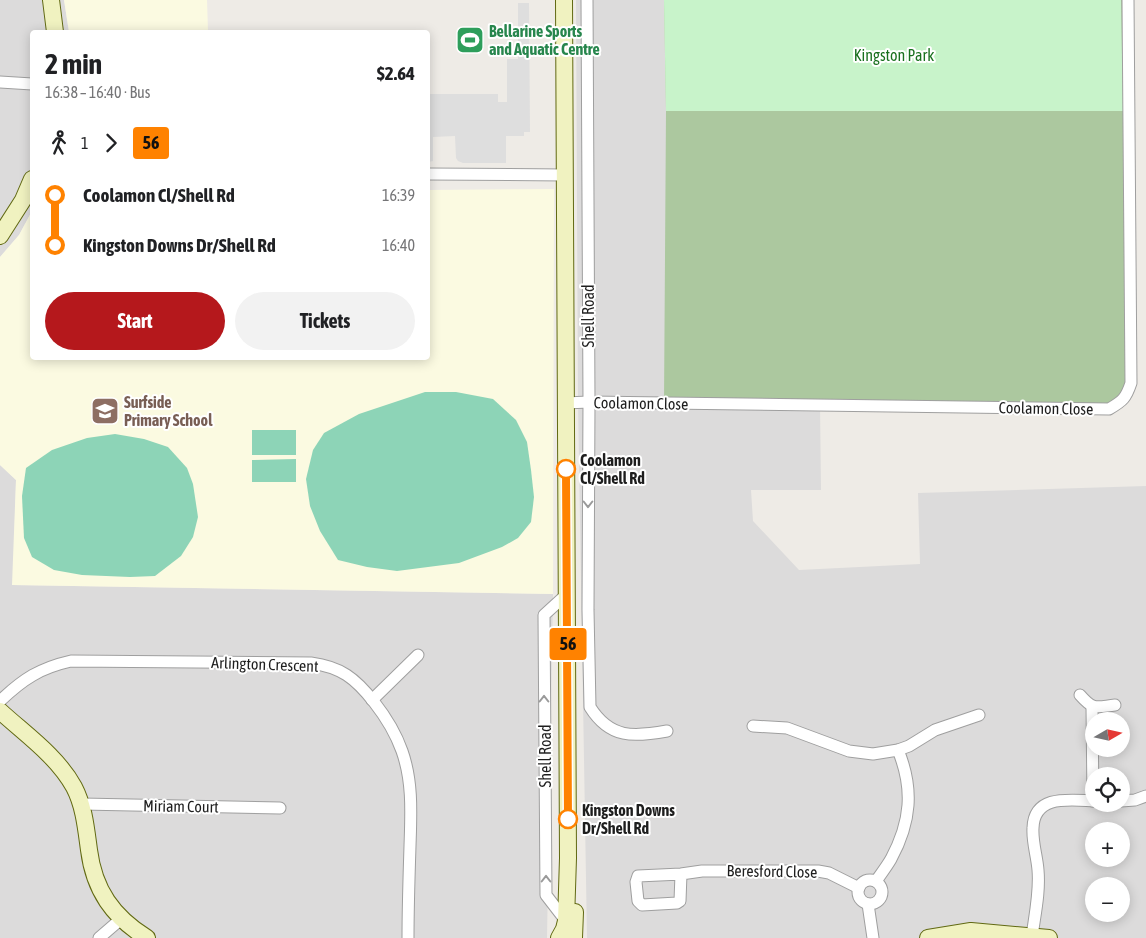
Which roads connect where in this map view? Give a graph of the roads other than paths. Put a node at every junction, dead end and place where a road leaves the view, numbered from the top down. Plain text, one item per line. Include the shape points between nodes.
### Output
1 (51, 0) edge
2 (564, 0) edge
3 (587, 0) edge
4 (1128, 0) edge
5 (55, 30) edge
6 (0, 82) edge
7 (30, 84) edge
8 (430, 174) edge
9 (565, 175) junction
10 (30, 184) edge
11 (0, 236) edge
12 (589, 402) junction
13 (565, 403) junction
14 (567, 602) junction
15 (588, 610) junction
16 (418, 655) dead end
17 (1080, 695) dead end
18 (372, 700) junction
19 (0, 701) edge
20 (1092, 706) junction
21 (1115, 706) dead end
22 (0, 711) edge
23 (979, 715) dead end
24 (754, 726) dead end
25 (667, 731) dead end
26 (898, 750) junction
27 (1093, 767) edge
28 (1146, 796) edge
29 (1085, 800) edge
30 (1130, 800) edge
31 (82, 804) junction
32 (280, 808) dead end
33 (568, 858) junction
34 (681, 874) dead end
35 (876, 881) junction
36 (859, 888) junction
37 (868, 904) junction
38 (121, 919) junction
39 (566, 921) junction
40 (1032, 936) junction
41 (99, 938) edge
42 (147, 938) edge
43 (408, 938) edge
44 (559, 938) edge
45 (574, 938) edge
46 (873, 938) edge
47 (928, 938) edge
48 (1049, 938) edge

1 - 5 main road
2 - 9 main road, Shell Road
3 - 12 street, Shell Road
4 - 12 street, Coolamon Close via 1132,383 1118,404 1109,409
6 - 7 street
8 - 9 street
9 - 13 main road, Shell Road
10 - 11 main road
12 - 13 street, Coolamon Close
12 -> 15 street, Shell Road
13 - 14 main road, Shell Road
14 - 15 street
14 - 33 main road, Shell Road
39 -> 14 street, Shell Road via 546,895 544,615
15 - 25 street, Shell Road via 590,706 607,726 622,733 641,736
16 - 18 street
17 - 20 street
18 - 19 street, Arlington Crescent via 343,672 311,663 93,660 71,661 36,672
18 - 43 street, Arlington Crescent via 402,750 410,788
20 - 21 street
20 - 27 street
22 - 31 main road via 58,765
23 - 26 street via 935,730
24 - 26 street via 787,728 860,753
26 - 35 street via 909,805 896,848
28 - 30 street
29 - 40 street via 1053,802 1039,810 1035,817 1033,836 1039,880
31 - 32 street, Miriam Court
31 - 38 main road via 89,853 98,886
33 - 39 main road, Shell Road
33 - 45 main road, Shell Road
34 - 36 street, Beresford Close via 702,871 818,871
35 - 36 street via 864,882
35 - 37 street via 882,890 880,897
36 - 37 street via 861,899
37 - 46 street
38 - 41 street
38 - 42 main road
39 - 44 main road, Shell Road
40 - 47 main road via 971,931
40 - 48 main road

